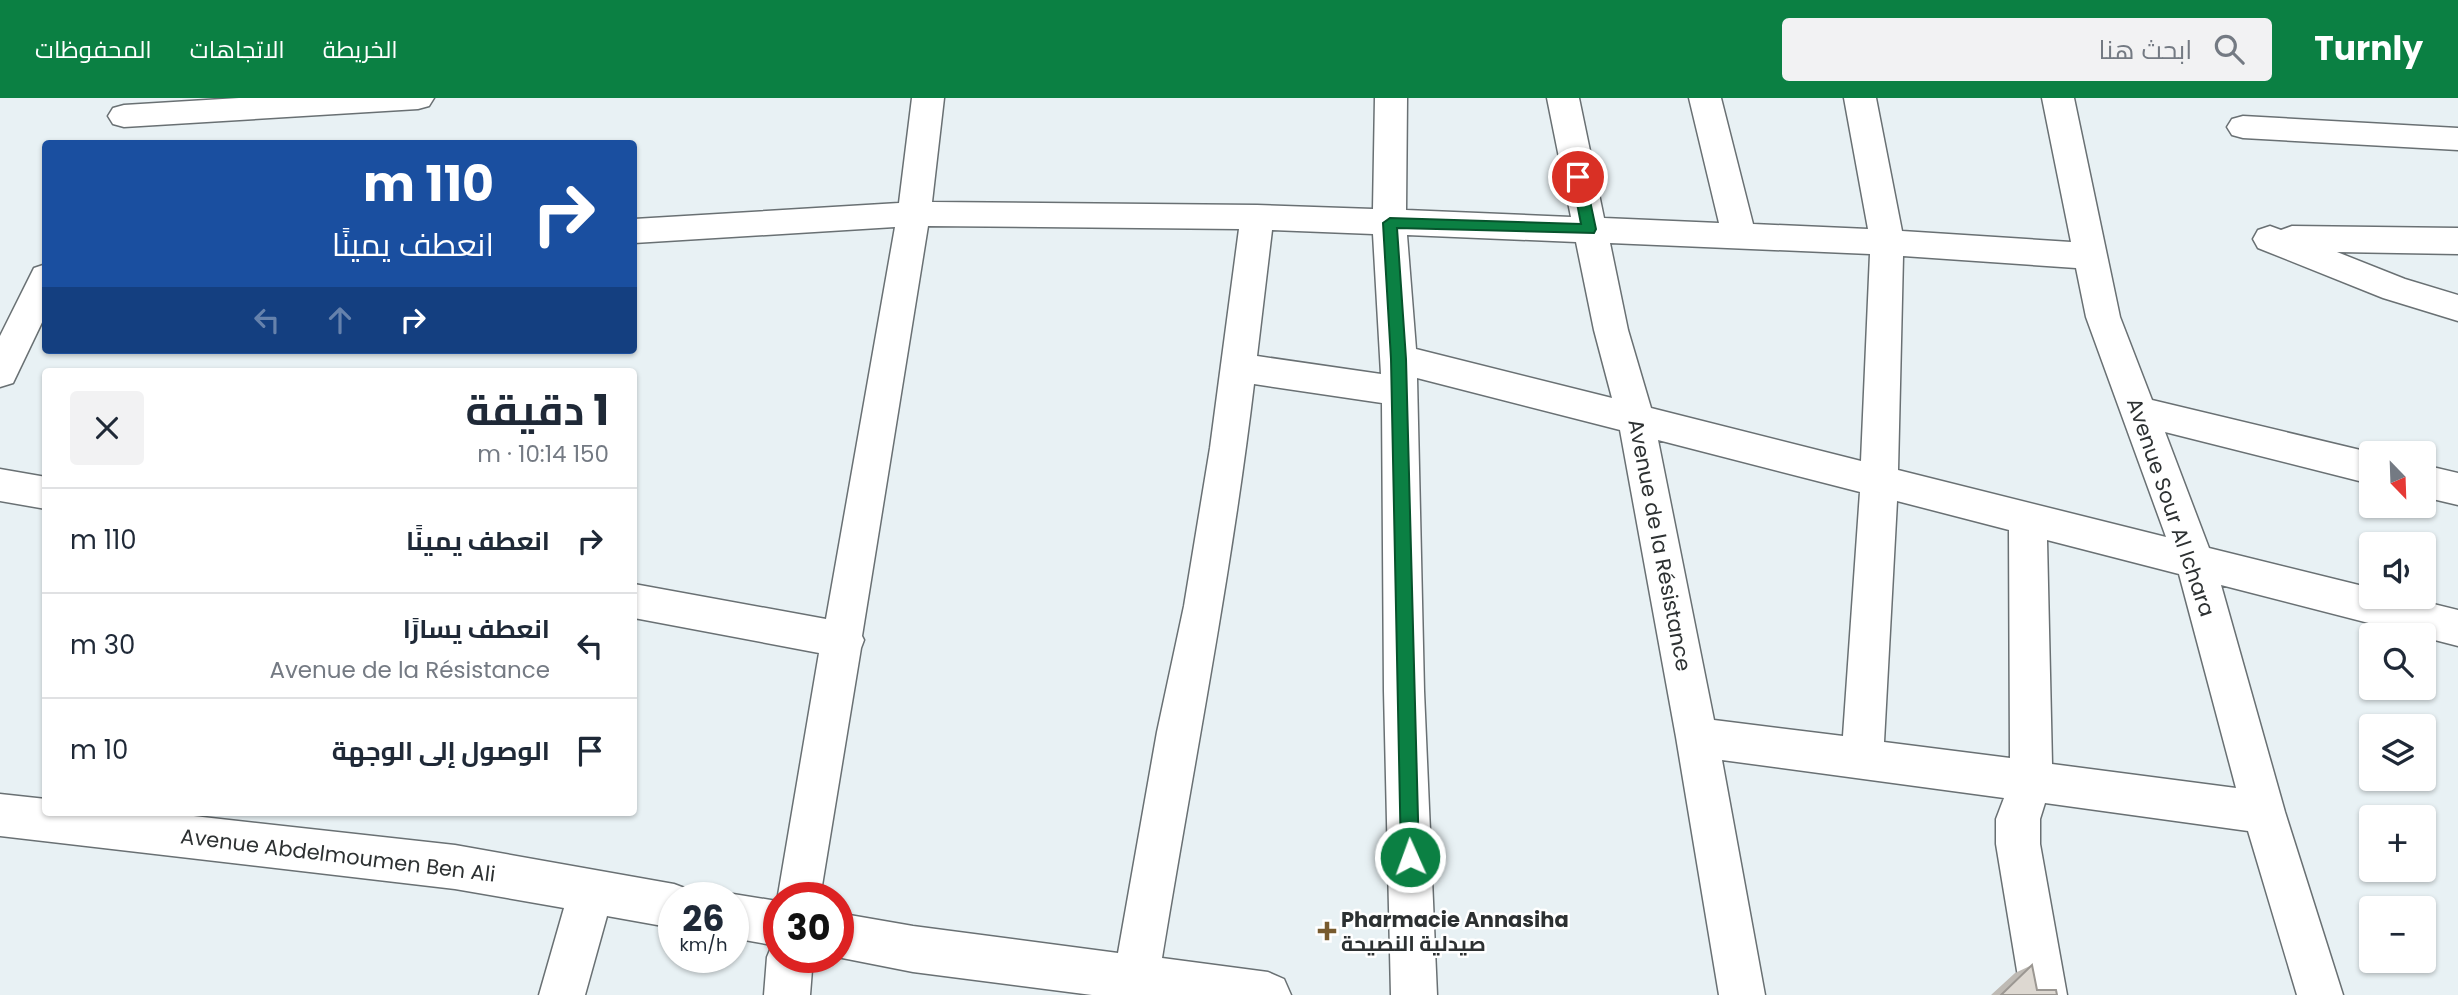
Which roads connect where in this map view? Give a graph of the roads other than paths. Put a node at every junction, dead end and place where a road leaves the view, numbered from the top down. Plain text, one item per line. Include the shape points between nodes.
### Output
1 (418, 98) edge
2 (928, 98) edge
3 (1391, 98) edge
4 (1563, 98) edge
5 (1705, 98) edge
6 (1860, 98) edge
7 (2058, 98) edge
8 (128, 107) edge
9 (2243, 127) dead end
10 (2458, 139) edge
11 (113, 140) edge
12 (914, 214) junction
13 (1257, 217) junction
14 (1390, 223) junction
15 (1589, 229) junction
16 (637, 231) edge
17 (1739, 236) junction
18 (2458, 241) edge
19 (1887, 242) junction
20 (2090, 256) junction
21 (42, 285) edge
22 (2458, 308) edge
23 (1238, 368) junction
24 (0, 373) edge
25 (1399, 375) junction
26 (2138, 411) junction
27 (1636, 420) junction
28 (2359, 465) edge
29 (1879, 482) junction
30 (2436, 484) edge
31 (0, 485) edge
32 (2458, 489) edge
33 (42, 492) edge
34 (2028, 520) junction
35 (2195, 562) junction
36 (637, 602) edge
37 (2458, 628) edge
38 (844, 640) junction
39 (1697, 737) junction
40 (1862, 759) junction
41 (2031, 780) junction
42 (2264, 812) junction
43 (0, 816) edge
44 (801, 882) edge
45 (591, 892) junction
46 (658, 903) edge
47 (854, 938) edge
48 (789, 973) edge
49 (1136, 978) junction
50 (562, 995) edge
51 (787, 995) edge
52 (1268, 995) edge
53 (1414, 995) edge
54 (1742, 995) edge
55 (2044, 995) edge
56 (2320, 995) edge

1 - 8 street
2 - 12 street
3 - 14 street
4 - 15 street, Avenue de la Résistance
5 - 17 street
6 - 19 street
7 - 20 street, Avenue Sour Al Ichara
8 - 11 street
9 - 10 street
12 - 13 street
12 - 16 street
12 - 38 street
13 - 14 street
13 - 23 street
14 - 15 street
14 - 25 street
15 - 17 street
15 - 27 street, Avenue de la Résistance
17 - 19 street
18 - 22 street via 2270,239 2396,289
19 - 20 street
19 - 29 street
20 - 26 street, Avenue Sour Al Ichara via 2103,317
21 - 24 street
23 - 25 street
23 - 49 street via 1204,606
25 - 27 street
25 - 53 street
26 - 28 street
26 - 35 street, Avenue Sour Al Ichara
27 - 29 street
27 - 39 street, Avenue de la Résistance
29 - 34 street
29 - 40 street
30 - 32 street
31 - 33 street
34 - 35 street
34 - 41 street
35 - 37 street
35 - 42 street, Avenue Sour Al Ichara
36 - 38 street
38 - 44 street
39 - 40 street
39 - 54 street, Avenue de la Résistance
40 - 41 street
41 - 42 street
41 - 55 street via 2018,819 2018,844
42 - 56 street, Avenue Sour Al Ichara
43 - 45 street, Avenue Abdelmoumen Ben Ali via 455,867
45 - 46 street, Avenue Abdelmoumen Ben Ali
45 - 50 street
47 - 49 street
48 - 51 street
49 - 52 street

